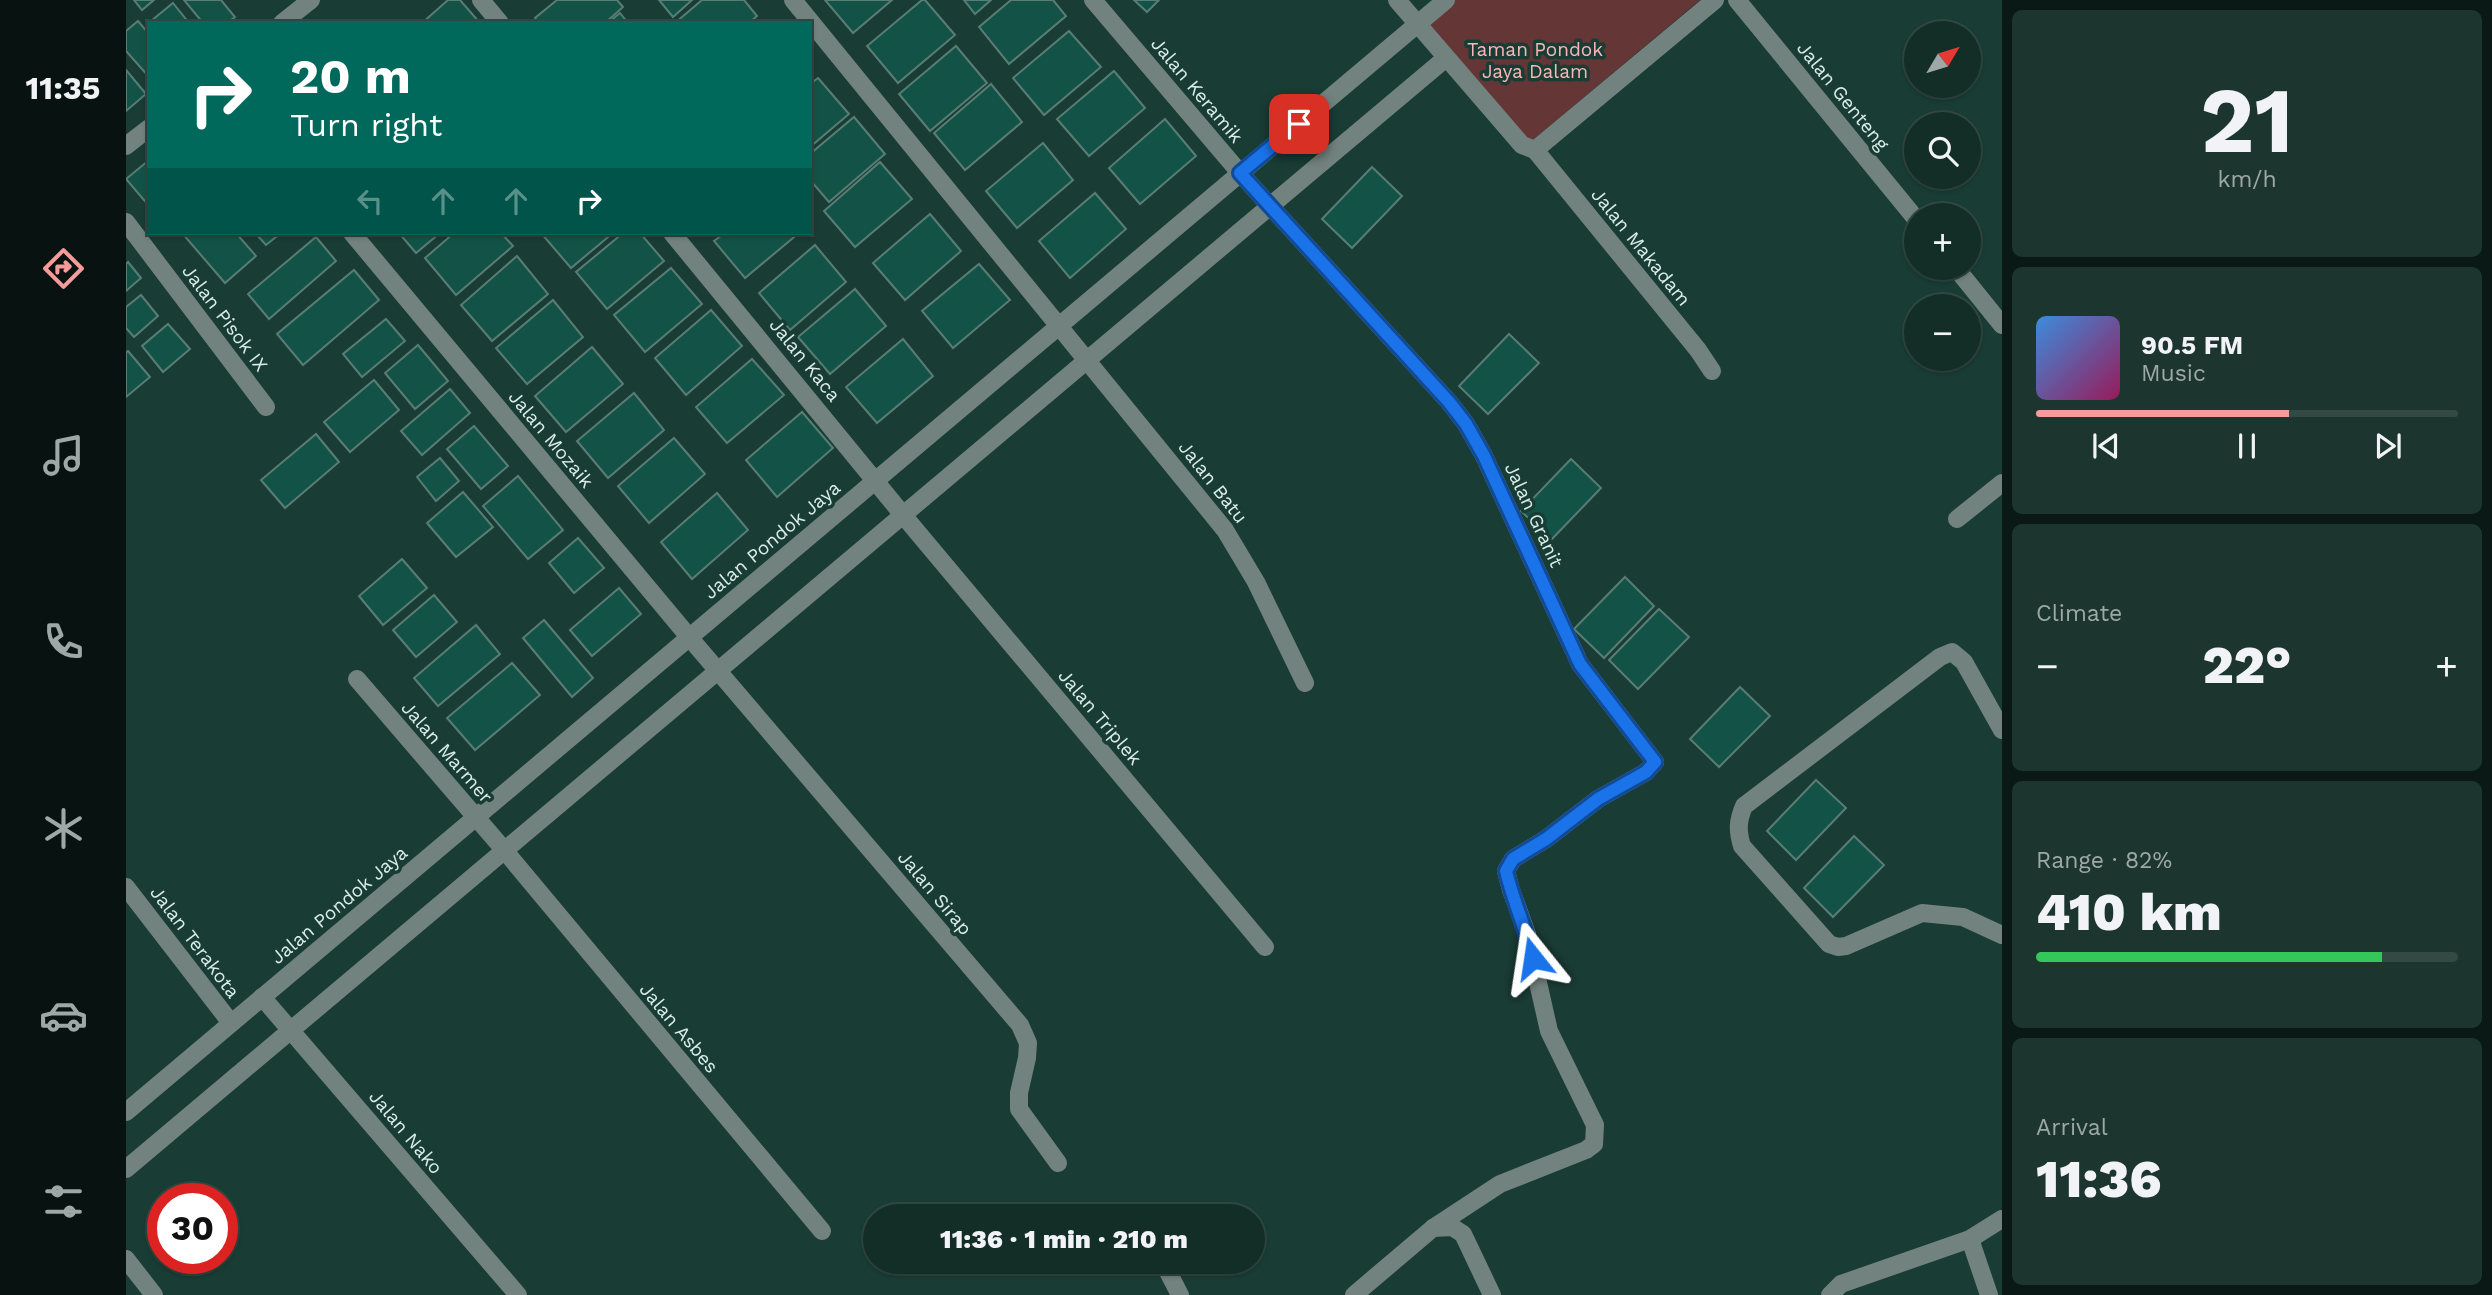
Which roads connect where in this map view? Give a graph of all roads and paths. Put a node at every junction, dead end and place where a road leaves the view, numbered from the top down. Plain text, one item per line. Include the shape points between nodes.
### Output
1 (311, 0) edge
2 (481, 0) edge
3 (793, 0) edge
4 (1093, 0) edge
5 (1397, 0) edge
6 (1446, 0) edge
7 (1715, 0) edge
8 (1737, 0) edge
9 (285, 21) edge
10 (498, 21) edge
11 (810, 21) edge
12 (812, 23) edge
13 (1417, 24) junction
14 (1446, 58) junction
15 (147, 130) edge
16 (126, 146) edge
17 (1535, 150) junction
18 (1240, 173) junction
19 (1904, 204) edge
20 (1271, 206) junction
21 (126, 222) edge
22 (354, 235) edge
23 (675, 235) edge
24 (1966, 280) edge
25 (2002, 325) edge
26 (1058, 327) junction
27 (1088, 360) junction
28 (1712, 371) dead end
29 (266, 407) dead end
30 (876, 480) junction
31 (2002, 483) edge
32 (903, 515) junction
33 (1957, 519) dead end
34 (689, 637) junction
35 (719, 670) junction
36 (357, 679) dead end
37 (1305, 682) dead end
38 (2002, 730) edge
39 (475, 817) junction
40 (505, 851) junction
41 (126, 887) edge
42 (2002, 935) edge
43 (1265, 947) dead end
44 (262, 997) junction
45 (231, 1023) junction
46 (292, 1030) junction
47 (126, 1112) edge
48 (1058, 1163) dead end
49 (126, 1169) edge
50 (2002, 1219) edge
51 (1433, 1228) junction
52 (822, 1231) dead end
53 (1970, 1239) junction
54 (126, 1259) edge
55 (1169, 1274) edge
56 (154, 1295) edge
57 (518, 1295) edge
58 (1180, 1295) edge
59 (1354, 1295) edge
60 (1492, 1295) edge
61 (1830, 1295) edge
62 (1989, 1295) edge

1 - 9 street
2 - 10 street
3 - 11 street, Jalan Batu
4 - 18 street, Jalan Keramik
5 - 13 street, Jalan Makadam
6 - 13 street, Jalan Pondok Jaya
7 - 17 street
8 - 19 street, Jalan Genteng
12 - 26 street, Jalan Batu
13 - 14 street, Jalan Makadam
13 - 18 street, Jalan Pondok Jaya
14 - 17 street, Jalan Makadam via 1522,145
14 - 20 street
15 - 16 street
17 - 28 street, Jalan Makadam
18 - 20 street, Jalan Keramik
18 - 26 street, Jalan Pondok Jaya
20 - 27 street
20 - 51 street, Jalan Granit via 1466,424 1580,664 1655,762 1513,859 1506,871 1527,934 1549,1031 1595,1125 1594,1144 1500,1184
21 - 29 street, Jalan Pisok IX
22 - 34 street, Jalan Mozaik
23 - 30 street, Jalan Kaca
24 - 25 street
26 - 27 street, Jalan Batu
26 - 30 street, Jalan Pondok Jaya
27 - 32 street
27 - 37 street, Jalan Batu via 1225,530
30 - 32 street, Jalan Kaca
30 - 34 street, Jalan Pondok Jaya
31 - 33 street
32 - 35 street
32 - 43 street, Jalan Triplek
34 - 35 street, Jalan Mozaik
34 - 39 street, Jalan Pondok Jaya
35 - 40 street
35 - 48 street, Jalan Sirap via 1020,1025 1028,1043 1019,1109
36 - 39 street, Jalan Marmer
38 - 42 street via 1964,662 1952,652 1744,806 1738,832 1742,846 1829,944 1846,946 1922,913 1963,917
39 - 40 street, Jalan Marmer
39 - 44 street, Jalan Pondok Jaya
40 - 46 street
40 - 52 street, Jalan Asbes
41 - 45 street, Jalan Terakota
44 - 45 street, Jalan Pondok Jaya
44 - 46 street, Jalan Nako
45 - 47 street, Jalan Pondok Jaya
46 - 49 street
46 - 57 street, Jalan Nako
50 - 53 street
51 - 59 street
51 - 60 street via 1452,1227 1463,1234
53 - 61 street via 1841,1284
53 - 62 street
54 - 56 street
55 - 58 street

